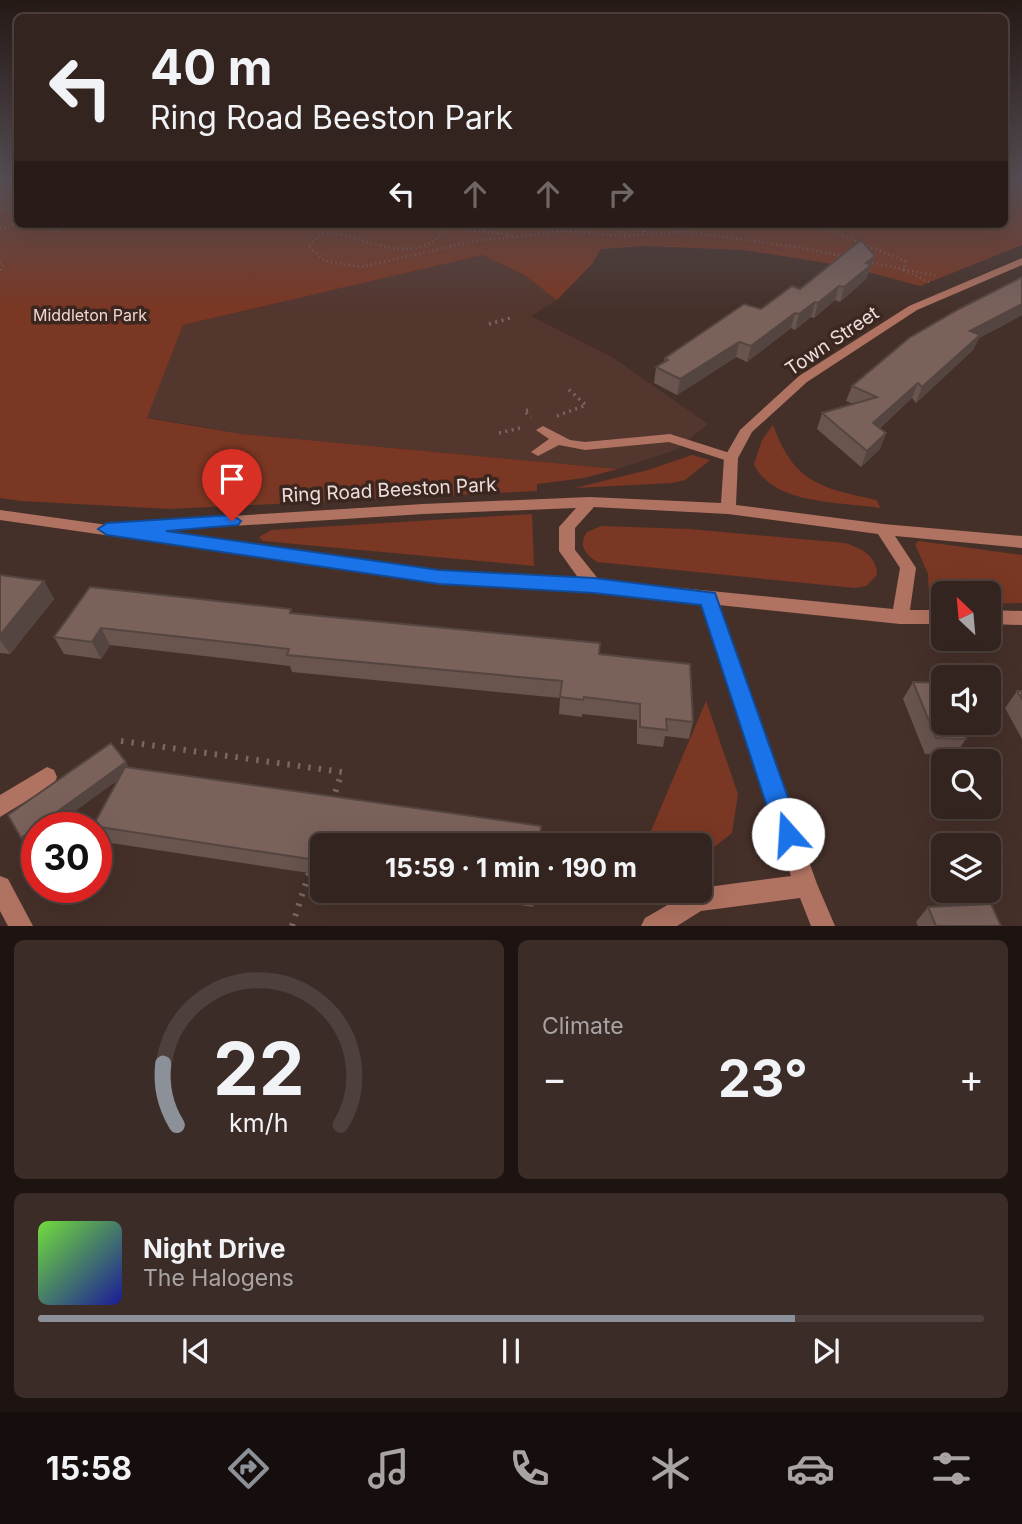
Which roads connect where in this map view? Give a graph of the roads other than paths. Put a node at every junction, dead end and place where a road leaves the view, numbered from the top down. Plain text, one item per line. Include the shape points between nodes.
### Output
1 (1022, 261) edge
2 (543, 430) dead end
3 (559, 439) junction
4 (538, 452) dead end
5 (731, 458) junction
6 (590, 502) junction
7 (728, 509) junction
8 (0, 514) edge
9 (107, 529) junction
10 (883, 529) junction
11 (1022, 542) edge
12 (594, 586) junction
13 (708, 598) junction
14 (900, 617) junction
15 (931, 617) edge
16 (1001, 617) edge
17 (1022, 618) edge
18 (47, 777) dead end
19 (0, 807) edge
20 (806, 886) junction
21 (0, 887) edge
22 (21, 926) edge
23 (653, 926) edge
24 (823, 926) edge

1 - 5 street, Town Street via 914,308 803,379 747,430
2 - 3 street
3 - 4 street
3 - 5 street via 596,447 670,438
5 - 7 street, Town Street
6 - 7 street, Ring Road Beeston Park
6 - 9 street, Ring Road Beeston Park
6 - 12 street via 567,527 567,551
7 - 10 street, Ring Road Beeston Park
8 - 9 street, Ring Road Beeston Park
9 - 12 street, Ring Road Beeston Park via 439,577
10 - 11 street, Ring Road Beeston Park
10 - 14 street via 908,568
12 - 13 street, Ring Road Beeston Park
13 - 14 street, Ring Road Beeston Park
13 - 20 street
14 - 15 street, Ring Road Beeston Park
16 - 17 street
18 - 19 street
20 - 23 street via 698,900
20 - 24 street
21 - 22 street

